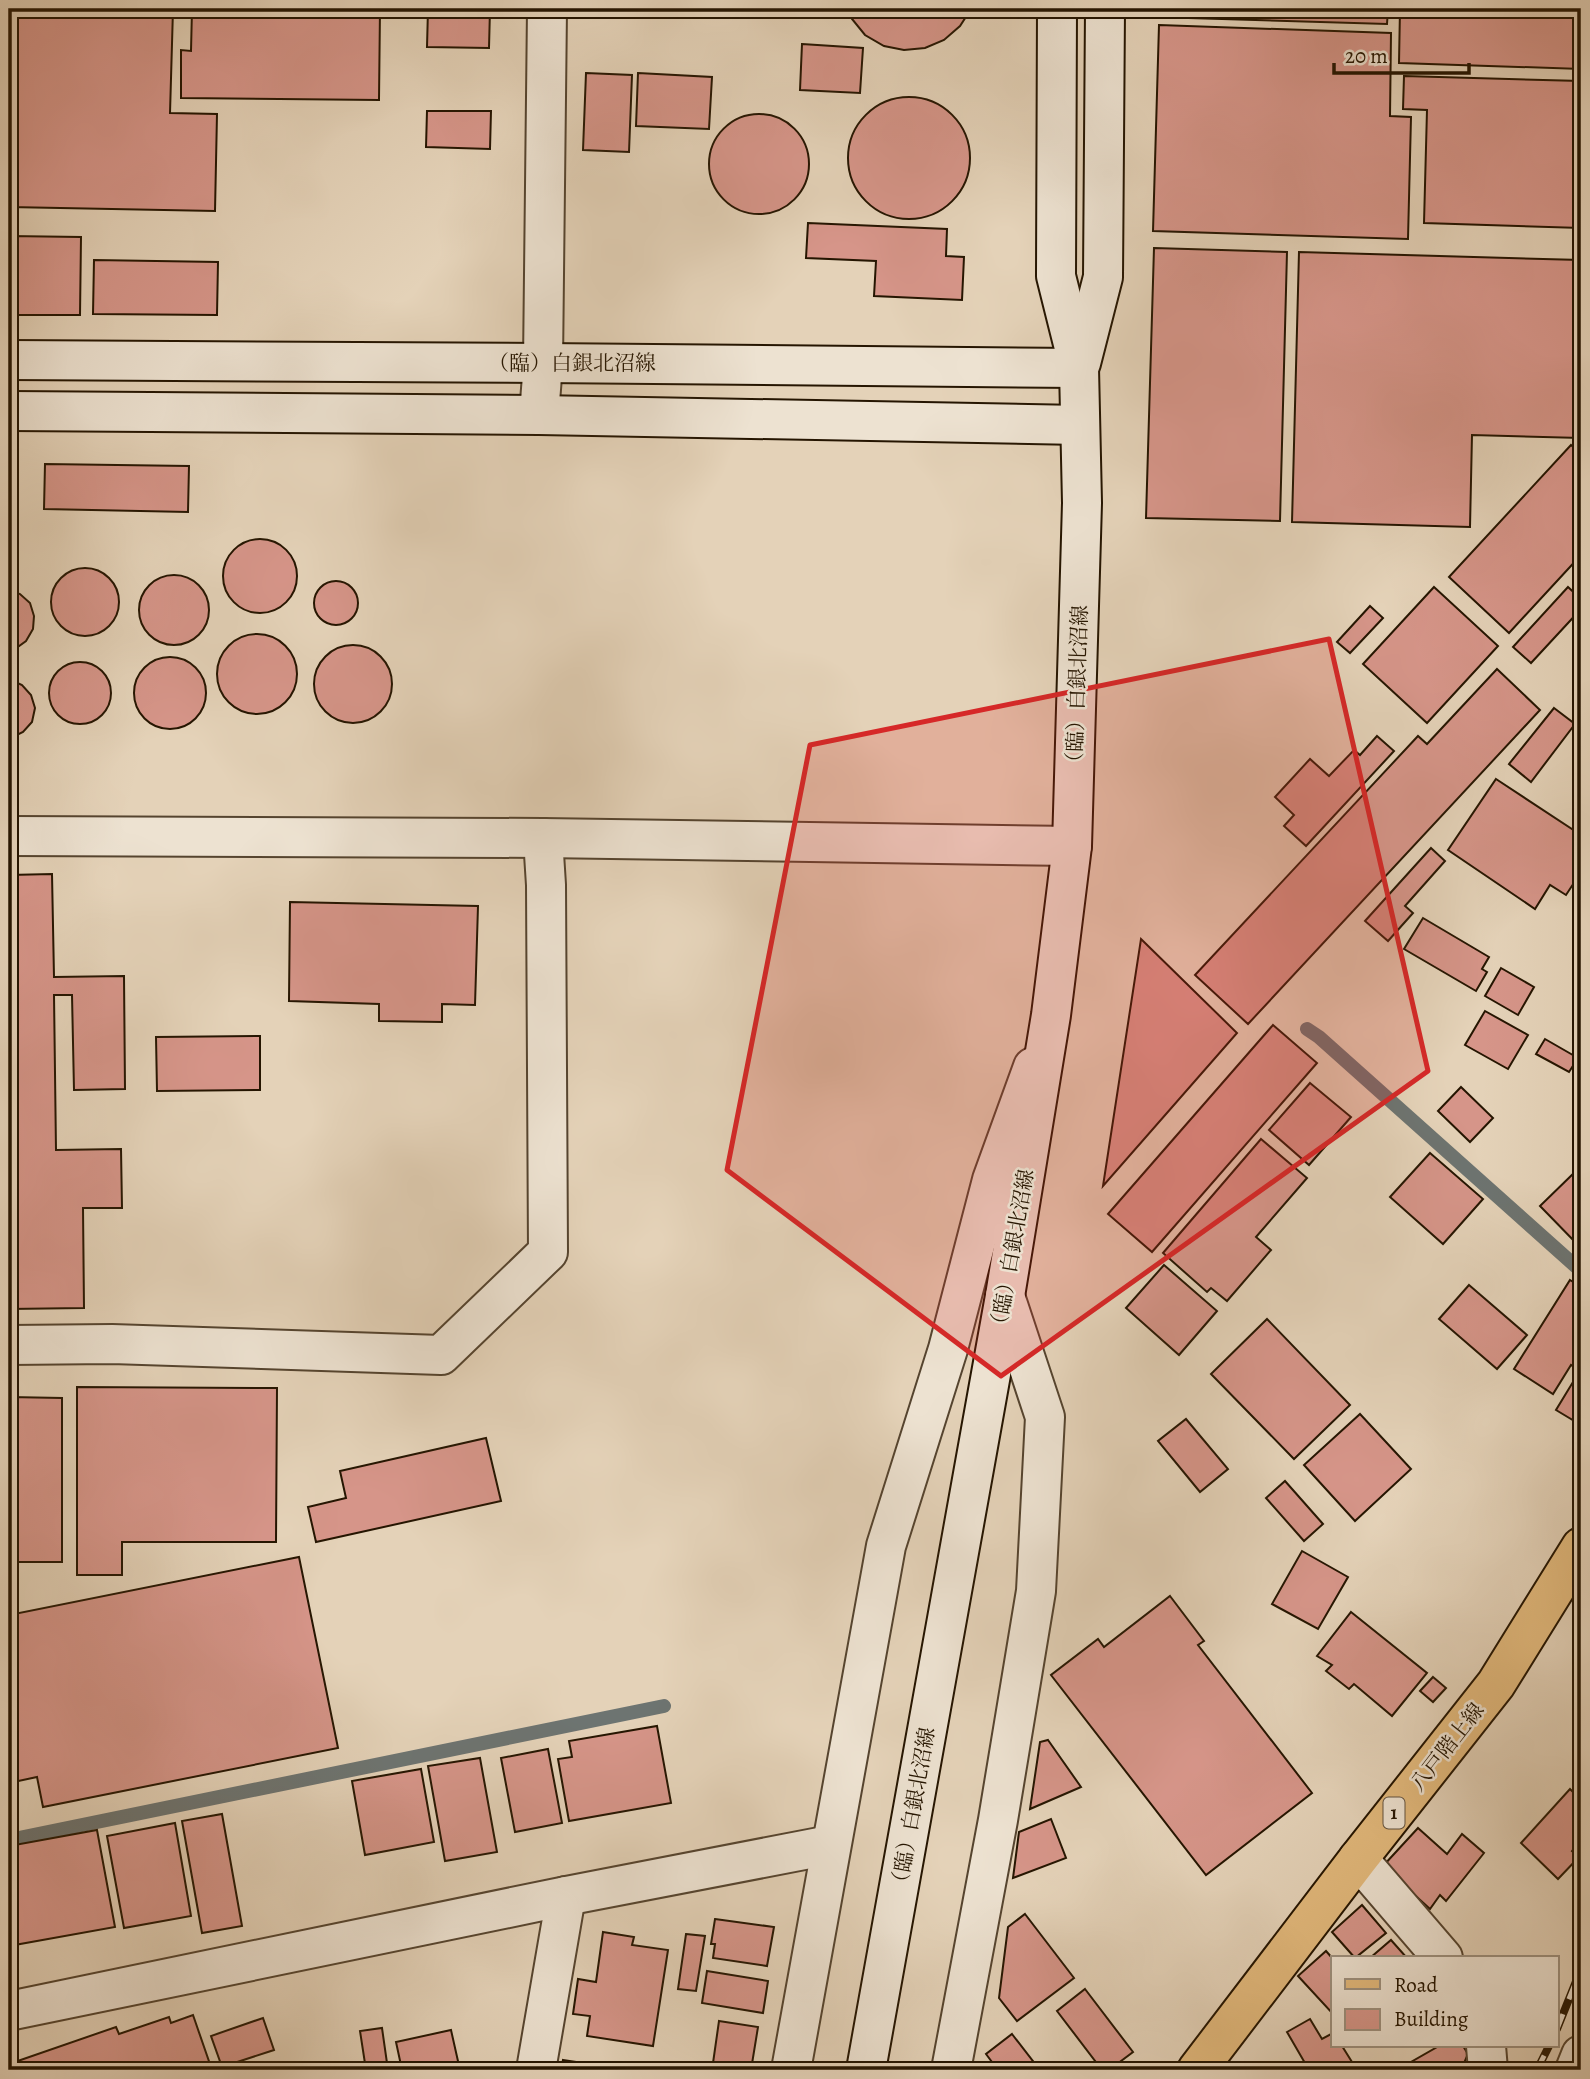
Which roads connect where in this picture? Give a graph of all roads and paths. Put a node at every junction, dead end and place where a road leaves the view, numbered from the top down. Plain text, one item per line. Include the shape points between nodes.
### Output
1 (547, 9) edge
2 (1057, 9) edge
3 (1105, 9) edge
4 (9, 360) edge
5 (543, 363) junction
6 (1079, 369) junction
7 (9, 411) edge
8 (540, 415) junction
9 (1080, 425) junction
10 (9, 836) edge
11 (543, 838) junction
12 (1072, 846) junction
13 (1051, 1015) junction
14 (1005, 1296) junction
15 (9, 1345) edge
16 (1581, 1548) edge
17 (831, 1845) junction
18 (1358, 1859) junction
19 (566, 1896) junction
20 (1441, 1956) edge
21 (9, 2011) edge
22 (1486, 2048) edge
23 (1581, 2056) edge
24 (536, 2070) edge
25 (791, 2070) edge
26 (866, 2070) edge
27 (951, 2070) edge
28 (1197, 2070) edge
29 (1488, 2070) edge
30 (1575, 2070) edge

1 - 5 street
2 - 6 street via 1056,275
3 - 6 street via 1103,277
4 - 5 street, （臨）白銀北沼線
5 - 6 street, （臨）白銀北沼線
5 - 8 street
6 - 9 street, （臨）白銀北沼線
7 - 8 street
8 - 9 street
9 - 12 street, （臨）白銀北沼線
10 - 11 street
11 - 12 street
11 - 15 street via 548,1252 441,1355
12 - 13 street, （臨）白銀北沼線
13 - 14 street, （臨）白銀北沼線
13 - 17 street via 992,1180 948,1349 886,1546
14 - 26 street, （臨）白銀北沼線
14 - 27 street via 1045,1417 1036,1591
16 - 18 main road, 八戸階上線 / 1 via 1496,1684
17 - 19 street
17 - 25 street
18 - 20 street
18 - 28 main road, 八戸階上線 / 1
19 - 21 street
19 - 24 street
22 - 29 street
23 - 30 street

